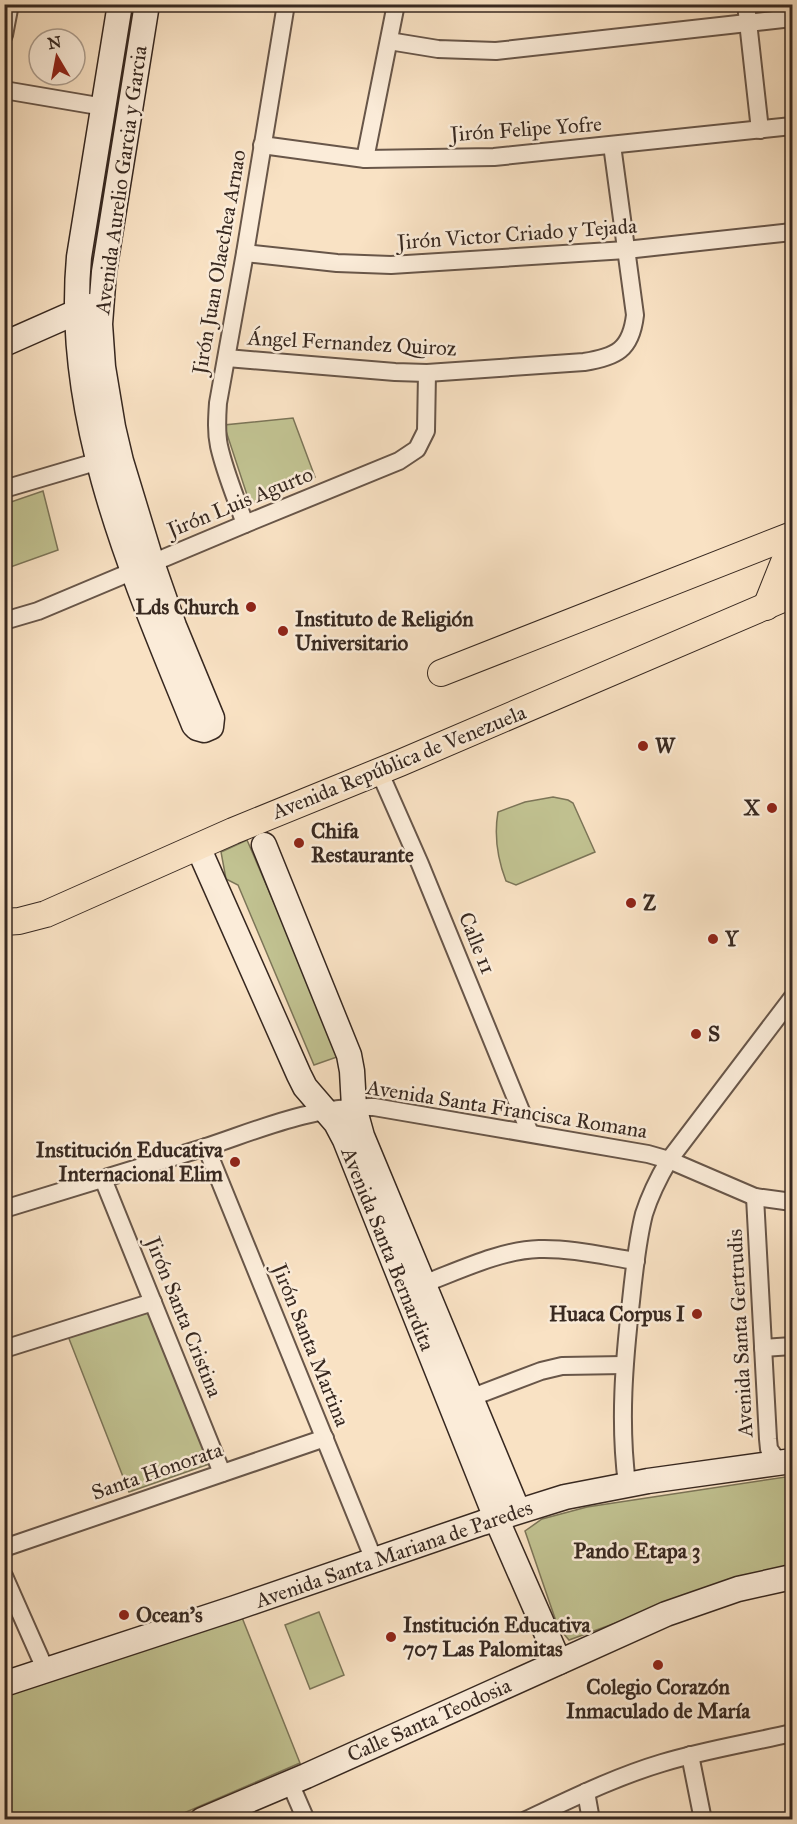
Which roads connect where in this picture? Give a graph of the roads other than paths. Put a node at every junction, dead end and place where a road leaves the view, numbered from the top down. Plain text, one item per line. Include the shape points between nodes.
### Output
1 (10, 4) edge
2 (120, 4) edge
3 (147, 4) edge
4 (286, 4) edge
5 (396, 4) edge
6 (746, 4) edge
7 (792, 18) edge
8 (748, 23) junction
9 (4, 35) edge
10 (389, 40) junction
11 (4, 90) edge
12 (104, 108) junction
13 (792, 126) edge
14 (760, 130) junction
15 (262, 145) junction
16 (612, 145) junction
17 (365, 159) junction
18 (792, 232) edge
19 (626, 250) junction
20 (245, 253) junction
21 (101, 297) junction
22 (77, 312) junction
23 (4, 344) edge
24 (227, 358) junction
25 (427, 373) junction
26 (99, 461) junction
27 (4, 489) edge
28 (245, 524) junction
29 (792, 535) edge
30 (792, 542) edge
31 (749, 552) junction
32 (143, 567) junction
33 (787, 584) edge
34 (4, 621) edge
35 (441, 674) dead end
36 (379, 771) junction
37 (264, 845) dead end
38 (198, 847) junction
39 (4, 922) edge
40 (792, 998) edge
41 (354, 1107) junction
42 (325, 1110) junction
43 (531, 1133) junction
44 (207, 1146) junction
45 (669, 1160) junction
46 (103, 1179) junction
47 (755, 1197) junction
48 (792, 1202) edge
49 (4, 1209) edge
50 (636, 1261) junction
51 (423, 1284) junction
52 (153, 1302) junction
53 (792, 1346) edge
54 (763, 1348) junction
55 (4, 1349) edge
56 (624, 1365) junction
57 (470, 1398) junction
58 (325, 1438) junction
59 (786, 1462) edge
60 (222, 1473) junction
61 (627, 1484) junction
62 (507, 1515) junction
63 (4, 1548) edge
64 (374, 1560) junction
65 (4, 1576) edge
66 (792, 1576) edge
67 (559, 1662) junction
68 (46, 1671) junction
69 (4, 1684) edge
70 (792, 1733) edge
71 (690, 1755) junction
72 (290, 1782) junction
73 (586, 1792) junction
74 (202, 1820) edge
75 (306, 1820) edge
76 (526, 1820) edge
77 (591, 1820) edge
78 (703, 1820) edge

1 - 9 street
2 - 12 main road, Avenida Aurelio Garcia y Garcia
3 - 21 main road, Avenida Aurelio Garcia y Garcia
4 - 15 street, Jirón Juan Olaechea Arnao
5 - 10 street
6 - 8 street
7 - 8 street
8 - 10 street via 496,51 438,49
8 - 14 street
10 - 17 street
11 - 12 street
12 - 22 main road, Avenida Aurelio Garcia y Garcia via 79,257
13 - 14 street, Jirón Felipe Yofre
14 - 16 street, Jirón Felipe Yofre
15 - 17 street, Jirón Felipe Yofre
15 - 20 street, Jirón Juan Olaechea Arnao
16 - 17 street, Jirón Felipe Yofre via 494,157
16 - 19 street, Ángel Fernandez Quiroz
18 - 19 street, Jirón Victor Criado y Tejada
19 - 20 street, Jirón Victor Criado y Tejada via 391,265
19 - 25 street, Ángel Fernandez Quiroz via 635,315 628,342 619,352 584,362
20 - 24 street, Jirón Juan Olaechea Arnao
21 - 22 main road
21 - 32 main road, Avenida Aurelio Garcia y Garcia via 102,357
22 - 23 main road
22 - 26 main road, Avenida Aurelio Garcia y Garcia via 85,395
24 - 25 street, Ángel Fernandez Quiroz
24 - 28 street, Jirón Juan Olaechea Arnao via 218,404 219,445
25 - 28 street, Jirón Luis Agurto via 426,431 417,449 379,470
26 - 27 street
26 - 32 main road, Avenida Aurelio Garcia y Garcia
28 - 32 street, Jirón Luis Agurto
29 - 31 main road
30 - 33 main road
31 - 33 main road
31 - 35 main road
32 - 32 main road, Avenida Aurelio Garcia y Garcia via 156,633 194,725 208,729 212,718 174,626
32 - 34 street, Jirón Luis Agurto
33 - 36 main road, Avenida República de Venezuela via 766,607
36 - 38 main road, Avenida República de Venezuela
36 - 43 street, Calle 11
37 - 41 main road, Avenida Santa Bernardita via 349,1055
38 - 39 main road, Avenida República de Venezuela via 46,914
38 - 42 main road, Avenida Santa Bernardita via 299,1075
40 - 45 street
41 - 42 street, Avenida Santa Francisca Romana
41 - 43 street, Avenida Santa Francisca Romana
41 - 51 main road, Avenida Santa Bernardita via 362,1136
42 - 44 street, Avenida Santa Francisca Romana
42 - 62 main road, Avenida Santa Bernardita via 345,1140
43 - 45 street, Avenida Santa Francisca Romana
44 - 46 street, Avenida Santa Francisca Romana
44 - 58 street, Jirón Santa Martina
45 - 47 street, Avenida Santa Francisca Romana
45 - 50 street via 644,1214
46 - 49 street, Avenida Santa Francisca Romana
46 - 52 street, Jirón Santa Cristina
47 - 48 street, Avenida Santa Francisca Romana
47 - 54 street, Avenida Santa Gertrudis
50 - 51 street via 538,1249 511,1252
50 - 56 street
51 - 57 main road, Avenida Santa Bernardita
52 - 55 street
52 - 60 street, Jirón Santa Cristina
53 - 54 street
54 - 59 street, Avenida Santa Gertrudis via 769,1449
56 - 57 street via 562,1366
56 - 61 street via 623,1453
57 - 62 main road, Avenida Santa Bernardita
58 - 60 street, Santa Honorata
58 - 64 street, Jirón Santa Martina
59 - 61 main road, Avenida Santa Mariana de Paredes
60 - 63 street, Santa Honorata
61 - 62 main road, Avenida Santa Mariana de Paredes
62 - 64 main road, Avenida Santa Mariana de Paredes
62 - 67 main road, Avenida Santa Bernardita
64 - 68 main road, Avenida Santa Mariana de Paredes
65 - 68 street
66 - 67 main road, Calle Santa Teodosia via 705,1599
67 - 72 main road, Calle Santa Teodosia
68 - 69 main road, Avenida Santa Mariana de Paredes
70 - 71 street
71 - 73 street
71 - 78 street
72 - 74 main road, Calle Santa Teodosia
72 - 75 street
73 - 76 street
73 - 77 street

